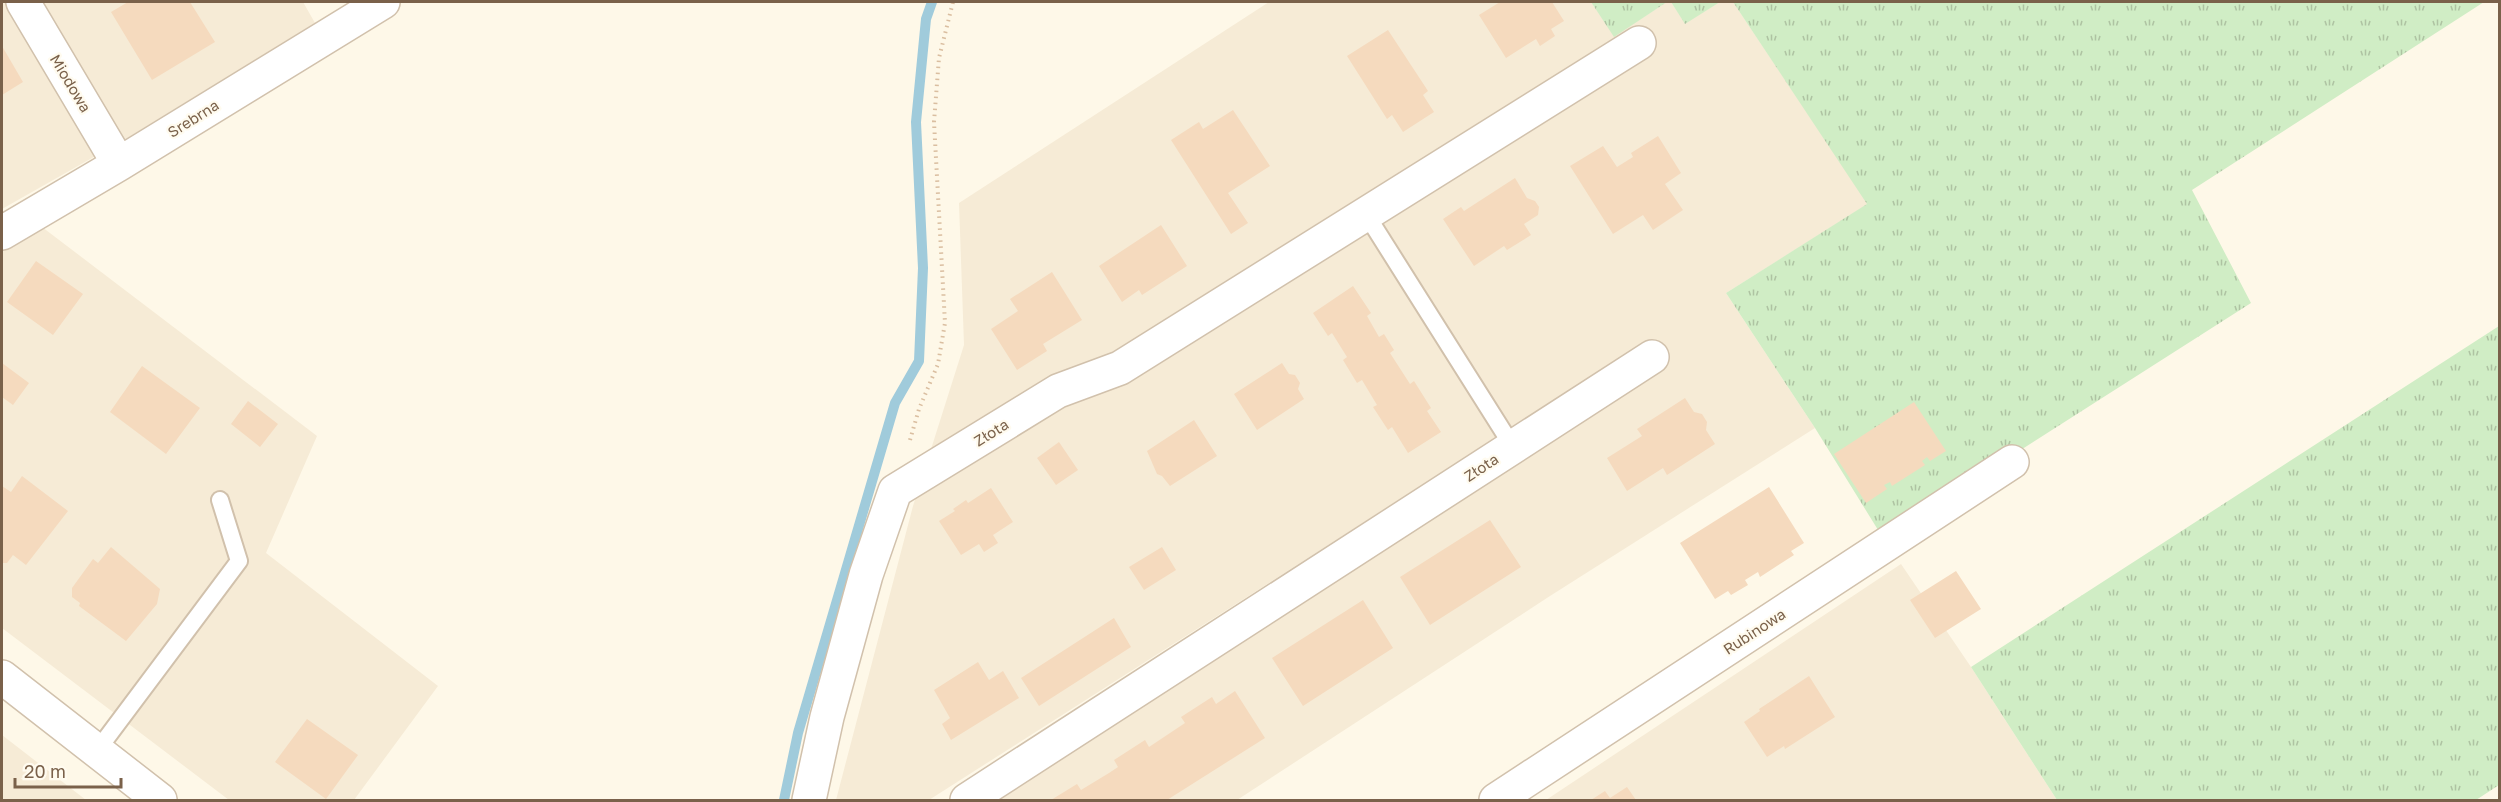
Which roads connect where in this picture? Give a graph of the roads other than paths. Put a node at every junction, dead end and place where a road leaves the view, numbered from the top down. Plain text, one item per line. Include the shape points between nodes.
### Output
1 (23, 2) edge
2 (383, 2) edge
3 (1639, 43) dead end
4 (119, 164) junction
5 (1366, 214) junction
6 (2, 233) edge
7 (1652, 357) dead end
8 (1513, 447) junction
9 (2013, 462) dead end
10 (220, 500) dead end
11 (2, 677) edge
12 (96, 752) junction
13 (160, 801) edge
14 (809, 801) edge
15 (967, 801) edge
16 (1496, 801) edge

1 - 4 street, Miodowa
2 - 4 street, Srebrna
3 - 5 street, Złota
4 - 6 street, Srebrna
5 - 8 lane, Złota
5 - 14 street, Złota via 1120,368 1058,391 895,491 866,575 826,717
7 - 8 street, Złota
8 - 15 street, Złota
9 - 16 street, Rubinowa
10 - 12 lane via 239,561
11 - 12 street
12 - 13 street

